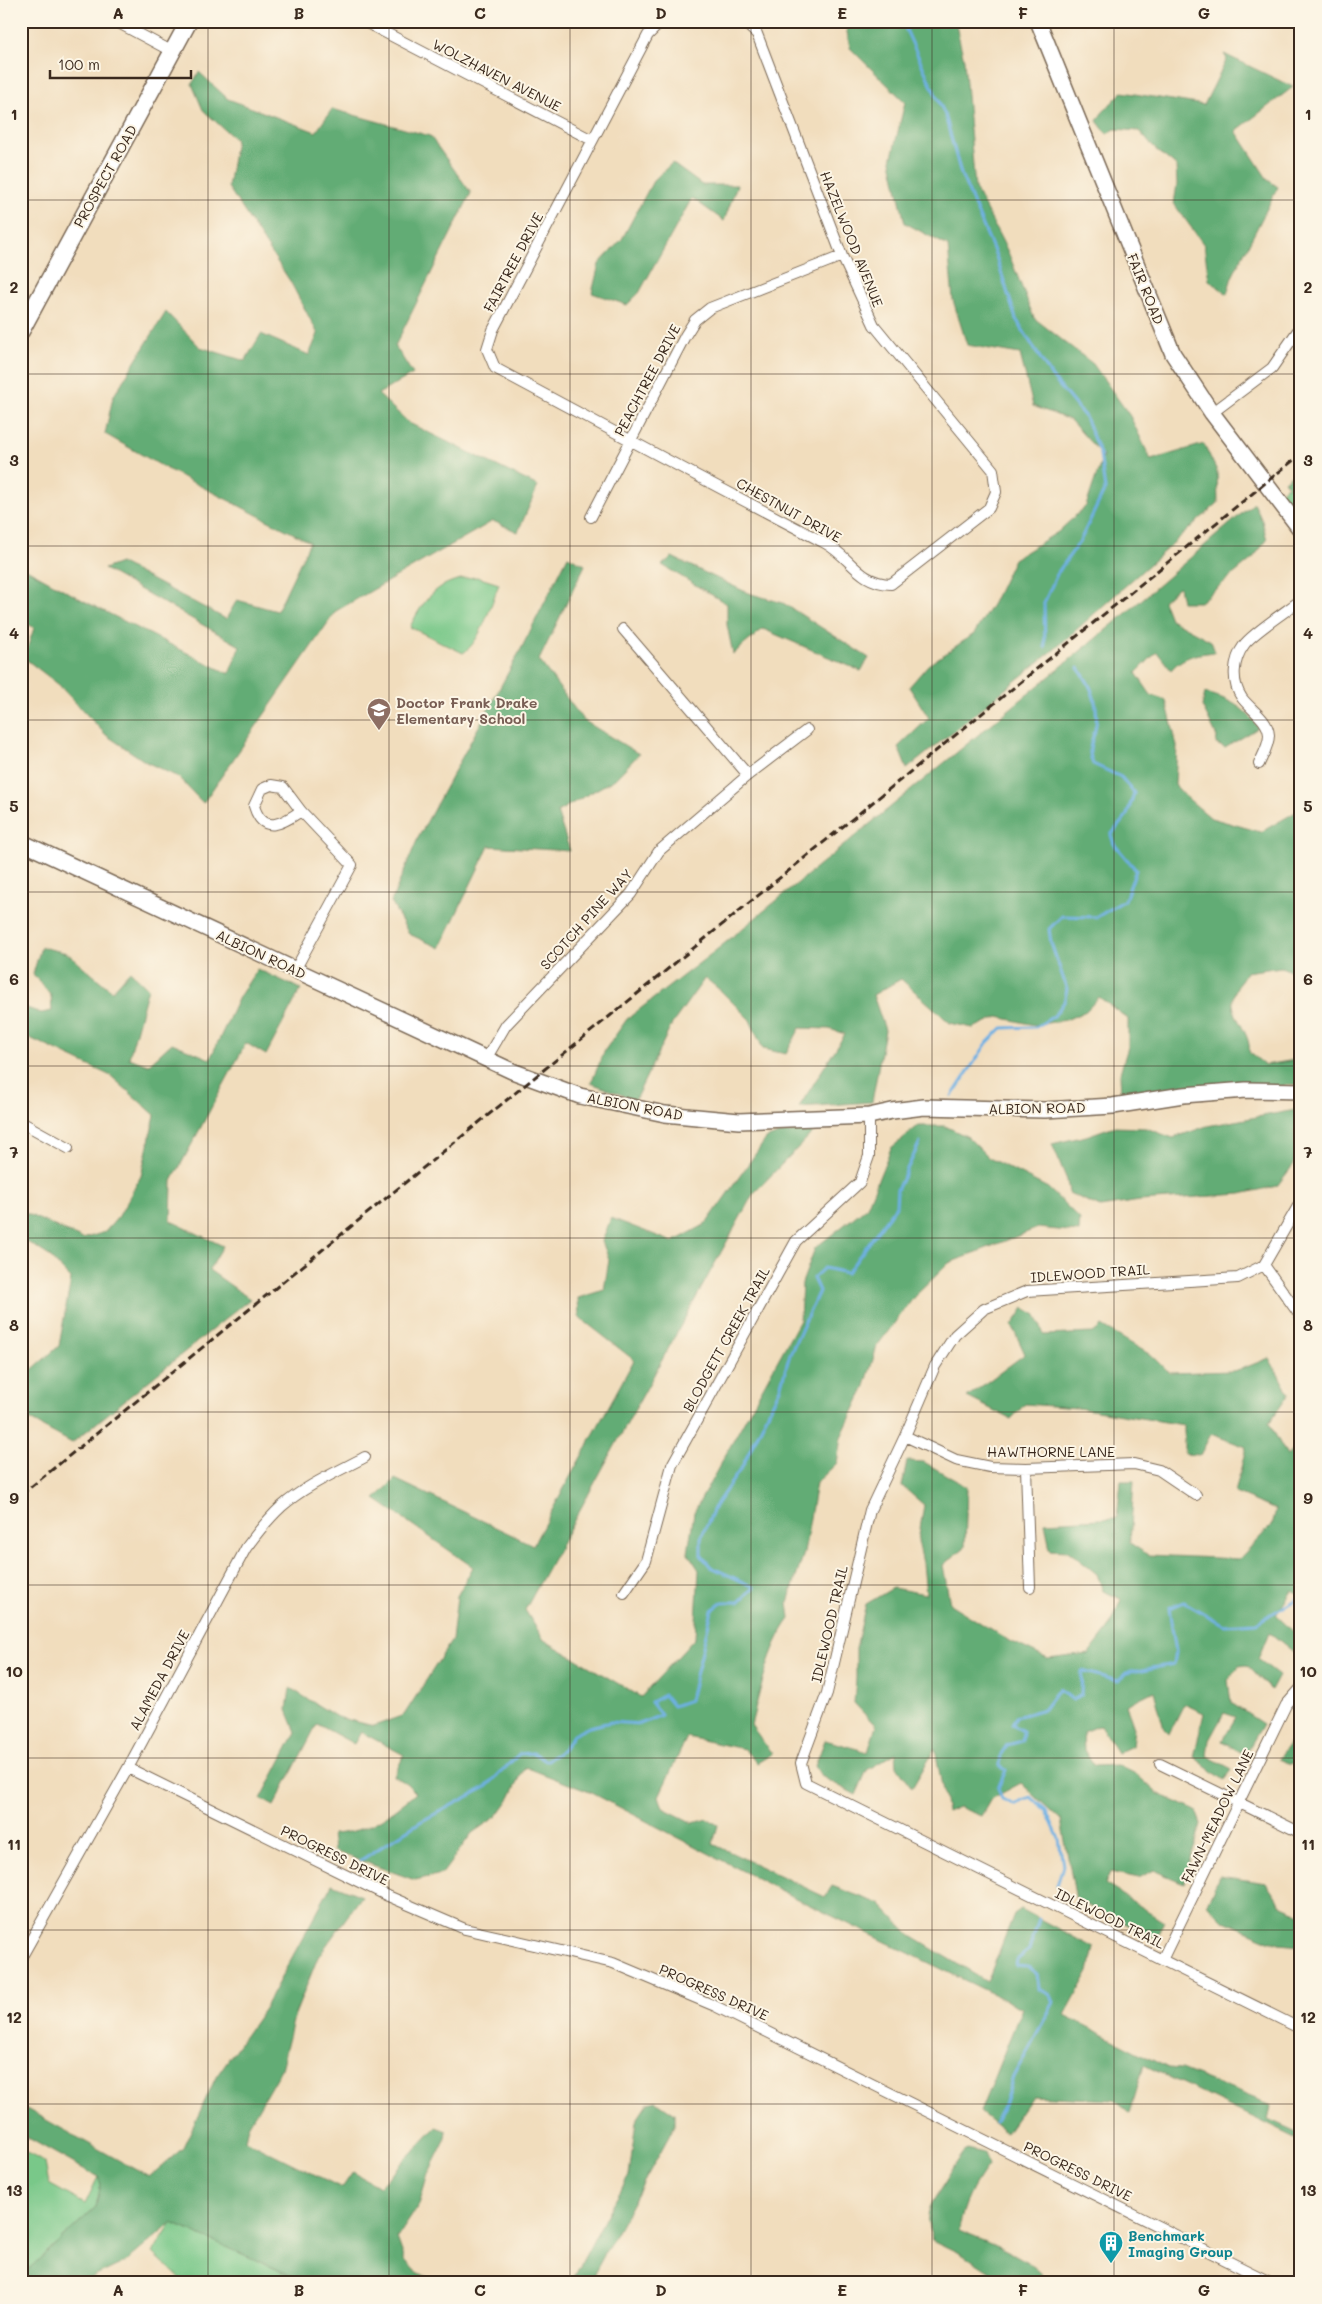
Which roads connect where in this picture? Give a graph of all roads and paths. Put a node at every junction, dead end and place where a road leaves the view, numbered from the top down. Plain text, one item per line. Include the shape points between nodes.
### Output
1 (115, 21) edge
2 (189, 21) edge
3 (363, 21) edge
4 (662, 21) edge
5 (743, 21) edge
6 (1038, 21) edge
7 (173, 52) junction
8 (592, 140) junction
9 (842, 256) junction
10 (1301, 326) edge
11 (21, 331) edge
12 (1212, 413) junction
13 (631, 442) junction
14 (993, 470) joint
15 (591, 516) dead end
16 (1301, 530) edge
17 (1301, 600) edge
18 (623, 629) dead end
19 (807, 730) dead end
20 (1259, 764) dead end
21 (748, 775) junction
22 (301, 811) junction
23 (21, 842) edge
24 (295, 970) junction
25 (486, 1059) junction
26 (1301, 1091) edge
27 (869, 1116) junction
28 (21, 1122) edge
29 (68, 1148) dead end
30 (1301, 1202) edge
31 (1264, 1265) junction
32 (1301, 1317) edge
33 (905, 1436) junction
34 (365, 1457) dead end
35 (1026, 1468) junction
36 (1196, 1495) dead end
37 (1030, 1587) dead end
38 (624, 1593) dead end
39 (1301, 1688) edge
40 (1160, 1764) dead end
41 (128, 1768) junction
42 (1238, 1802) junction
43 (1301, 1834) edge
44 (21, 1958) edge
45 (1162, 1960) junction
46 (1301, 2029) edge
47 (1272, 2283) edge

1 - 7 street
2 - 7 main road, PROSPECT ROAD
3 - 8 street, WOLZHAVEN AVENUE
4 - 8 street, FAIRTREE DRIVE via 648,35
5 - 9 street, HAZELWOOD AVENUE via 757,34
6 - 12 street, FAIR ROAD via 1173,354
7 - 11 main road, PROSPECT ROAD
8 - 13 street, FAIRTREE DRIVE via 493,330 487,349 495,368
9 - 13 street, PEACHTREE DRIVE via 710,308 695,320
9 - 14 street, HAZELWOOD AVENUE via 874,325
10 - 12 street via 1272,368
12 - 16 street, FAIR ROAD
13 - 14 street, CHESTNUT DRIVE via 834,548 867,579 879,584 891,584 989,508 996,492
13 - 15 street, PEACHTREE DRIVE
17 - 20 street via 1245,643 1235,662 1235,680 1242,698 1259,715 1269,734
18 - 21 street
19 - 21 street, SCOTCH PINE WAY
21 - 25 street, SCOTCH PINE WAY via 659,851 631,894 506,1025
22 - 22 street via 283,787 272,785 262,789 254,806 257,816 265,823 276,825
22 - 24 street via 352,865
23 - 24 street, ALBION ROAD
24 - 25 street, ALBION ROAD
25 - 27 street, ALBION ROAD via 580,1096 665,1114 739,1122
26 - 27 street, ALBION ROAD via 1246,1090 1113,1106 1045,1110 924,1107
27 - 38 street, BLODGETT CREEK TRAIL via 869,1156 860,1182 796,1240 672,1465 646,1561
28 - 29 street
30 - 31 street
31 - 32 street
31 - 33 street, IDLEWOOD TRAIL via 1238,1278 1027,1290 984,1309 955,1335 935,1366
33 - 35 street, HAWTHORNE LANE via 956,1460 990,1467
33 - 45 street, IDLEWOOD TRAIL via 870,1510 827,1693 801,1763 806,1782
34 - 41 street, ALAMEDA DRIVE via 305,1489 264,1524 246,1548
35 - 36 street, HAWTHORNE LANE via 1134,1464 1159,1470
35 - 37 street
39 - 42 street, FAWN-MEADOW LANE via 1286,1705
40 - 42 street
41 - 44 street, ALAMEDA DRIVE
41 - 47 street, PROGRESS DRIVE via 388,1896 465,1929 613,1963 715,2006
42 - 43 street
42 - 45 street, FAWN-MEADOW LANE
45 - 46 street, IDLEWOOD TRAIL

